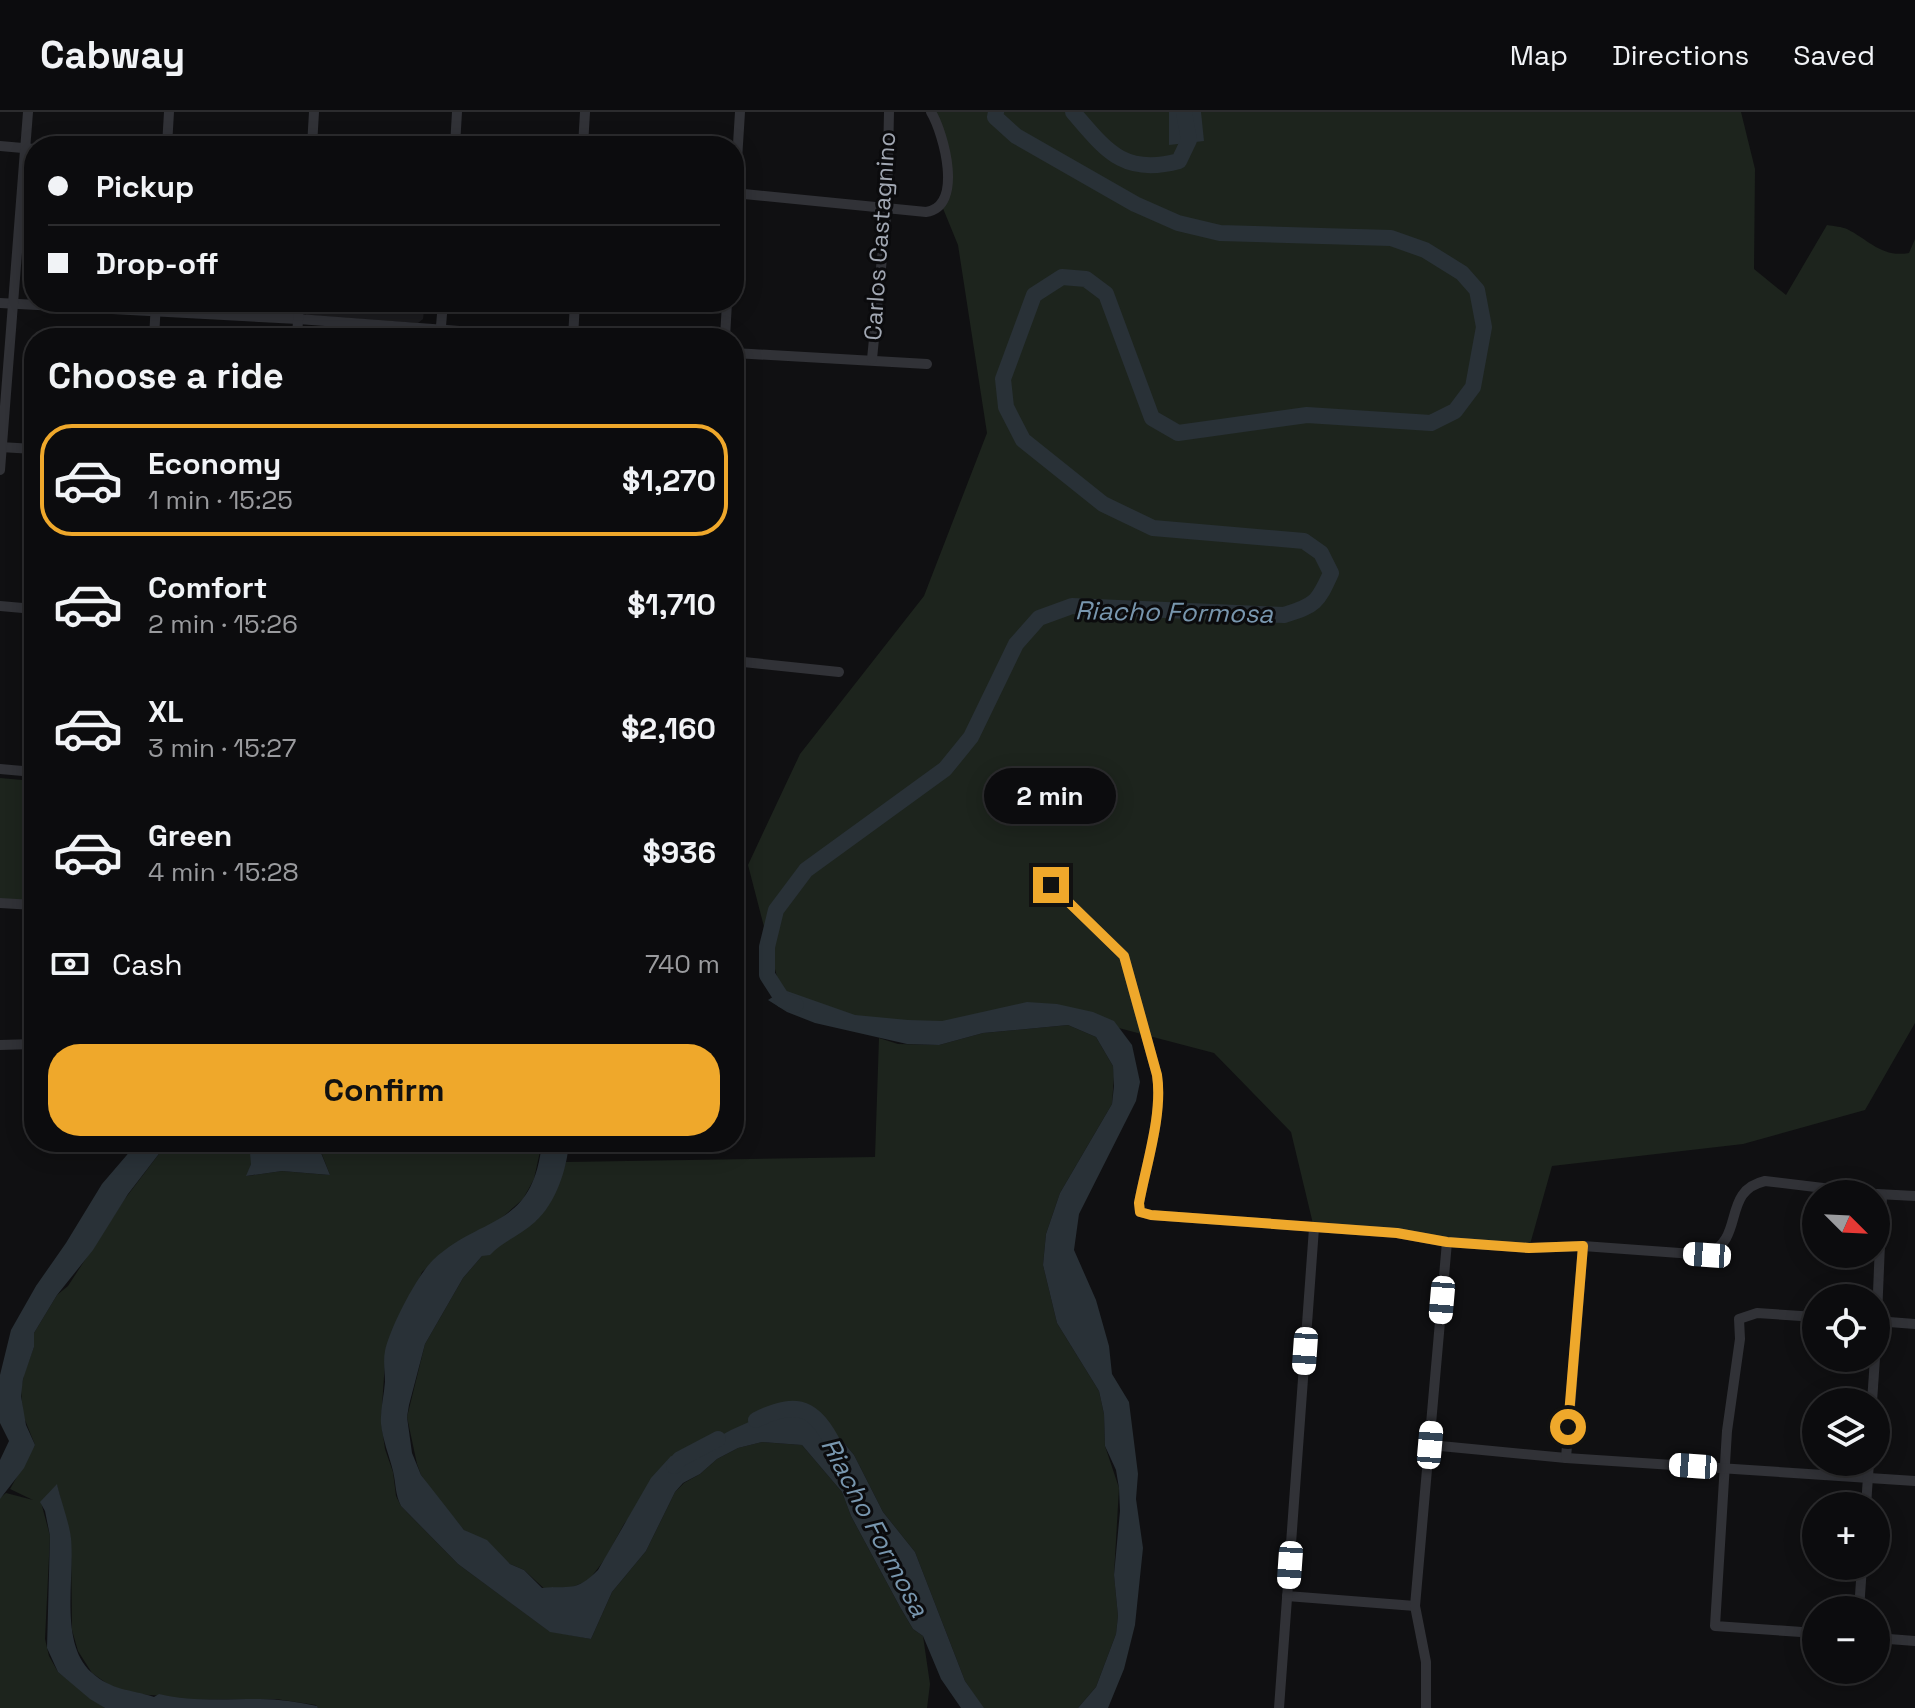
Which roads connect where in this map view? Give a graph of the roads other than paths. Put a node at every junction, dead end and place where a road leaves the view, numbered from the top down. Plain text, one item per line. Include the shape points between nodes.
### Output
1 (28, 112) edge
2 (169, 112) edge
3 (314, 112) edge
4 (457, 112) edge
5 (585, 112) edge
6 (740, 112) edge
7 (889, 112) edge
8 (931, 112) edge
9 (29, 136) edge
10 (168, 136) edge
11 (313, 136) edge
12 (456, 136) edge
13 (584, 136) edge
14 (738, 136) edge
15 (0, 146) edge
16 (24, 148) edge
17 (744, 194) edge
18 (24, 206) edge
19 (887, 207) junction
20 (0, 303) edge
21 (14, 304) junction
22 (24, 304) edge
23 (222, 312) edge
24 (298, 312) edge
25 (298, 319) junction
26 (298, 328) edge
27 (383, 328) edge
28 (744, 353) edge
29 (872, 359) junction
30 (927, 364) dead end
31 (1, 448) edge
32 (24, 449) edge
33 (0, 470) edge
34 (0, 606) edge
35 (24, 608) edge
36 (744, 662) edge
37 (839, 672) dead end
38 (0, 769) edge
39 (24, 771) edge
40 (1051, 885) dead end
41 (0, 903) edge
42 (24, 904) edge
43 (24, 1044) edge
44 (0, 1045) edge
45 (1802, 1185) edge
46 (1890, 1195) edge
47 (1915, 1196) edge
48 (1314, 1228) junction
49 (1447, 1242) junction
50 (1583, 1246) junction
51 (1802, 1316) edge
52 (1890, 1322) edge
53 (1915, 1324) edge
54 (1430, 1445) junction
55 (1566, 1458) junction
56 (1725, 1468) junction
57 (1868, 1478) junction
58 (1915, 1481) edge
59 (1867, 1492) edge
60 (1287, 1596) junction
61 (1415, 1606) junction
62 (1802, 1632) edge
63 (1890, 1639) edge
64 (1915, 1641) edge
65 (1279, 1708) edge
66 (1426, 1708) edge

1 - 9 street
2 - 10 street
3 - 11 street
4 - 12 street
5 - 13 street
6 - 14 street
7 - 19 street, Carlos Castagnino
8 - 19 street via 944,140 948,173 942,206 926,212
15 - 16 street
17 - 19 street
18 - 21 street
19 - 29 street, Carlos Castagnino
20 - 21 street
21 - 22 street
21 - 31 street
23 - 25 street
24 - 25 street
25 - 26 street
25 - 27 street
28 - 29 street
29 - 30 street
31 - 32 street
31 - 33 street
34 - 35 street
36 - 37 street
38 - 39 street
40 - 48 street via 1124,956 1153,1060 1159,1089 1140,1212
41 - 42 street
43 - 44 street
45 - 50 street via 1765,1181 1744,1190 1725,1242 1707,1255
46 - 47 street
48 - 49 street
48 - 60 street
49 - 50 street
49 - 54 street
50 - 55 street
51 - 56 street via 1757,1313 1739,1319
52 - 53 street
54 - 55 street
54 - 61 street
55 - 56 street
56 - 57 street
56 - 62 street via 1715,1626
57 - 58 street
57 - 59 street
60 - 61 street
60 - 65 street
61 - 66 street via 1426,1662
63 - 64 street

